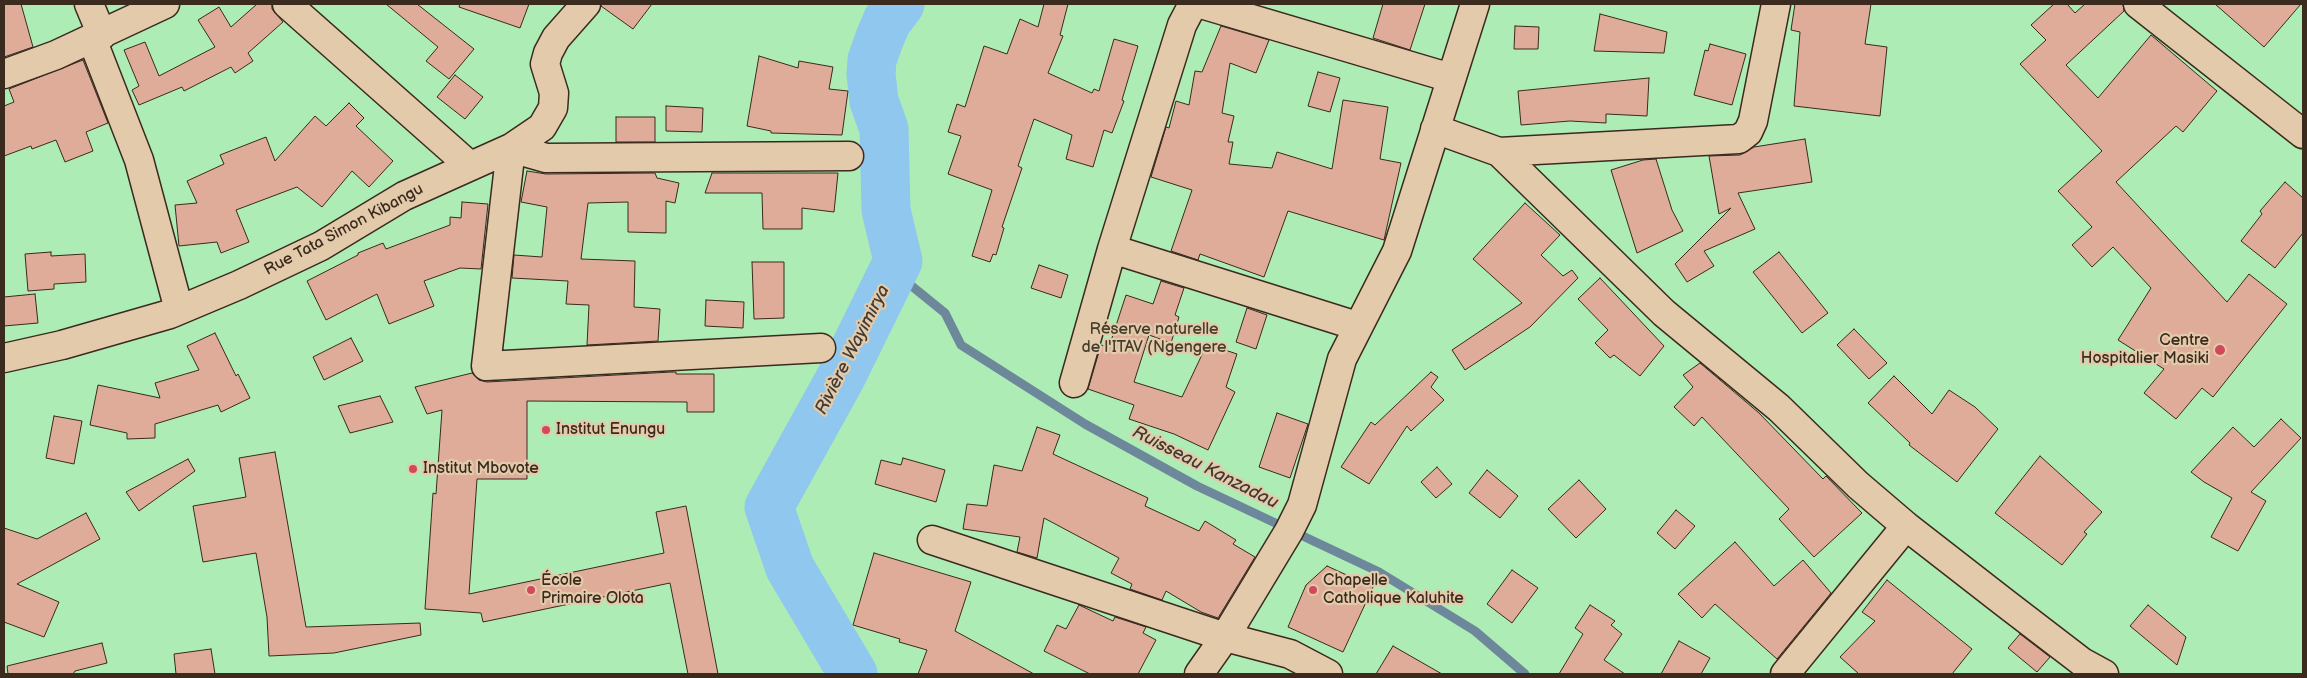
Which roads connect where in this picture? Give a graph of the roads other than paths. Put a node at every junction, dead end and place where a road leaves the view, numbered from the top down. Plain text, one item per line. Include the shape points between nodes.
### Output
1 (89, 4) edge
2 (165, 4) edge
3 (287, 4) edge
4 (586, 4) edge
5 (1193, 4) edge
6 (1202, 4) edge
7 (1475, 4) edge
8 (1776, 4) edge
9 (2138, 4) edge
10 (97, 37) junction
11 (4, 74) edge
12 (1451, 78) junction
13 (1435, 129) junction
14 (2303, 134) edge
15 (511, 148) junction
16 (1499, 152) junction
17 (849, 156) dead end
18 (470, 166) junction
19 (1112, 249) junction
20 (179, 310) junction
21 (1357, 326) junction
22 (822, 348) dead end
23 (4, 358) edge
24 (1074, 383) dead end
25 (1906, 526) junction
26 (932, 540) dead end
27 (1225, 636) junction
28 (2087, 670) edge
29 (1199, 674) edge
30 (1328, 674) edge
31 (1785, 674) edge

1 - 10 street
2 - 10 street
3 - 18 street
4 - 15 street, Rue Tata Simon Kibangu via 556,38 548,53 545,64 554,93 553,108 542,127
5 - 19 street via 1182,25
6 - 12 street
7 - 12 street
8 - 16 street via 1753,121 1748,132 1739,139
9 - 14 street
10 - 11 street
10 - 20 street via 139,160
12 - 13 street
13 - 16 street
13 - 21 street via 1397,251
15 - 17 street via 546,158
15 - 18 street, Rue Tata Simon Kibangu
15 - 22 street via 486,366
16 - 25 street via 1664,313 1779,408 1858,485
18 - 20 street, Rue Tata Simon Kibangu via 404,196 321,246
19 - 21 street
19 - 24 street
20 - 23 street, Rue Tata Simon Kibangu via 62,345
21 - 27 street via 1342,359 1302,505
25 - 28 street
25 - 31 street
26 - 27 street
27 - 29 street
27 - 30 street via 1290,654

